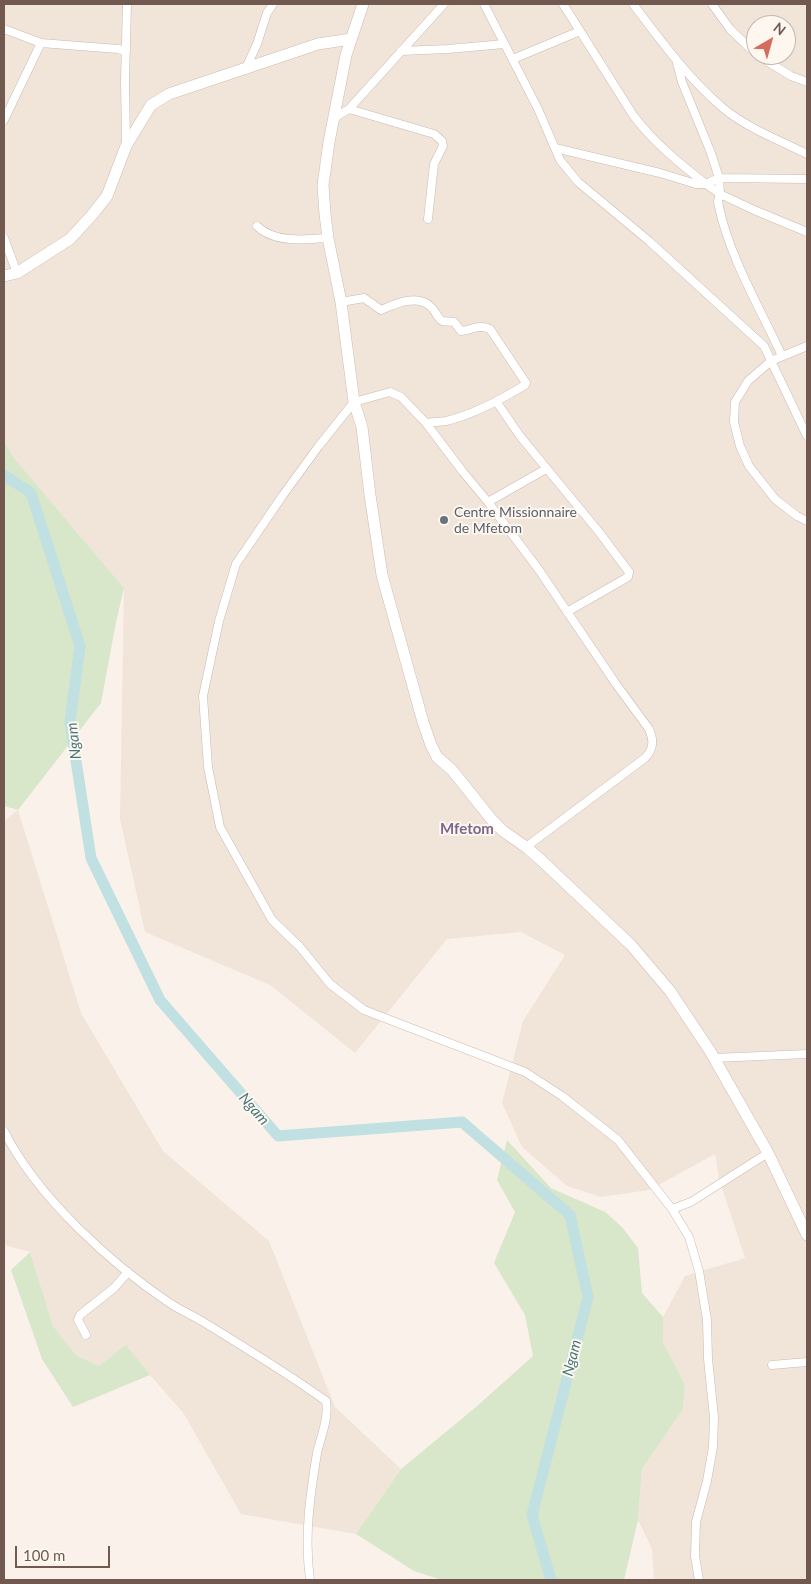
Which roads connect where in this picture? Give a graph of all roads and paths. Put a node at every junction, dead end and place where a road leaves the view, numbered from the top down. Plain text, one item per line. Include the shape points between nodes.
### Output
1 (127, 4) edge
2 (267, 4) edge
3 (273, 4) edge
4 (363, 4) edge
5 (444, 4) edge
6 (484, 4) edge
7 (563, 4) edge
8 (633, 4) edge
9 (712, 4) edge
10 (267, 13) junction
11 (4, 29) edge
12 (580, 31) junction
13 (351, 39) junction
14 (41, 43) junction
15 (504, 44) junction
16 (746, 45) edge
17 (126, 51) junction
18 (401, 51) junction
19 (513, 59) junction
20 (677, 63) junction
21 (773, 65) edge
22 (245, 70) junction
23 (807, 82) edge
24 (349, 109) junction
25 (334, 118) junction
26 (4, 120) edge
27 (126, 146) junction
28 (555, 148) junction
29 (807, 154) edge
30 (719, 178) junction
31 (807, 179) edge
32 (706, 184) junction
33 (720, 194) junction
34 (428, 219) dead end
35 (257, 226) dead end
36 (807, 232) edge
37 (4, 238) edge
38 (328, 238) junction
39 (17, 273) junction
40 (4, 276) edge
41 (341, 302) junction
42 (807, 346) edge
43 (782, 356) junction
44 (771, 361) junction
45 (496, 401) junction
46 (354, 402) junction
47 (426, 423) junction
48 (807, 436) edge
49 (546, 469) junction
50 (488, 502) junction
51 (807, 521) edge
52 (567, 612) junction
53 (526, 847) junction
54 (807, 1054) edge
55 (714, 1058) junction
56 (4, 1131) edge
57 (768, 1153) junction
58 (672, 1209) junction
59 (807, 1235) edge
60 (128, 1272) junction
61 (86, 1336) dead end
62 (807, 1362) edge
63 (772, 1364) dead end
64 (310, 1580) edge
65 (699, 1580) edge

1 - 17 street
2 - 10 street
3 - 10 street
4 - 13 street
5 - 18 street
6 - 15 street
7 - 12 street
8 - 20 street
9 - 16 street
10 - 22 street
11 - 14 street
12 - 19 street
12 - 32 street via 643,129
13 - 22 street via 318,44
13 - 25 street
14 - 17 street
14 - 26 street
15 - 18 street
15 - 19 street
17 - 27 street
18 - 24 street
19 - 28 street
20 - 29 street via 724,108 761,132
20 - 30 street
21 - 23 street
22 - 27 street via 169,94 150,105
24 - 25 street
24 - 34 street via 434,134 442,141 443,146 434,164
25 - 38 street via 323,185
27 - 39 street via 107,196 92,215 70,239
28 - 32 street
28 - 44 street via 560,160 578,182 649,241 764,346
30 - 31 street
30 - 32 street
30 - 33 street
32 - 33 street
33 - 36 street
33 - 43 street via 720,216 732,248
35 - 38 street via 273,236
37 - 39 street
38 - 41 street
39 - 40 street
41 - 45 street via 364,298 381,310 397,303 418,301 430,306 442,321 454,322 461,331 479,327 490,330 526,383
41 - 46 street
42 - 43 street
43 - 44 street
44 - 48 street
44 - 51 street via 748,381 735,402 734,422 749,466 775,499
45 - 47 street via 446,421
45 - 49 street
46 - 47 street via 390,392 401,397
46 - 53 street via 362,427 382,576 431,745 492,820
46 - 58 street via 236,564 219,621 203,696 208,768 220,826 272,920 300,947 330,984 364,1010 524,1072 562,1096 618,1140
47 - 50 street
49 - 50 street
49 - 52 street via 629,572 628,577
50 - 52 street
52 - 53 street via 649,729 653,746 639,763
53 - 55 street via 631,945 670,991
54 - 55 street
55 - 57 street
56 - 60 street via 46,1193 90,1241
57 - 58 street via 702,1195
57 - 59 street
58 - 65 street via 689,1237 699,1271 707,1320 714,1416 713,1447 696,1522 695,1556
60 - 61 street via 114,1288 80,1315 78,1320
60 - 64 street via 172,1305 326,1400 328,1409 308,1518
62 - 63 street

